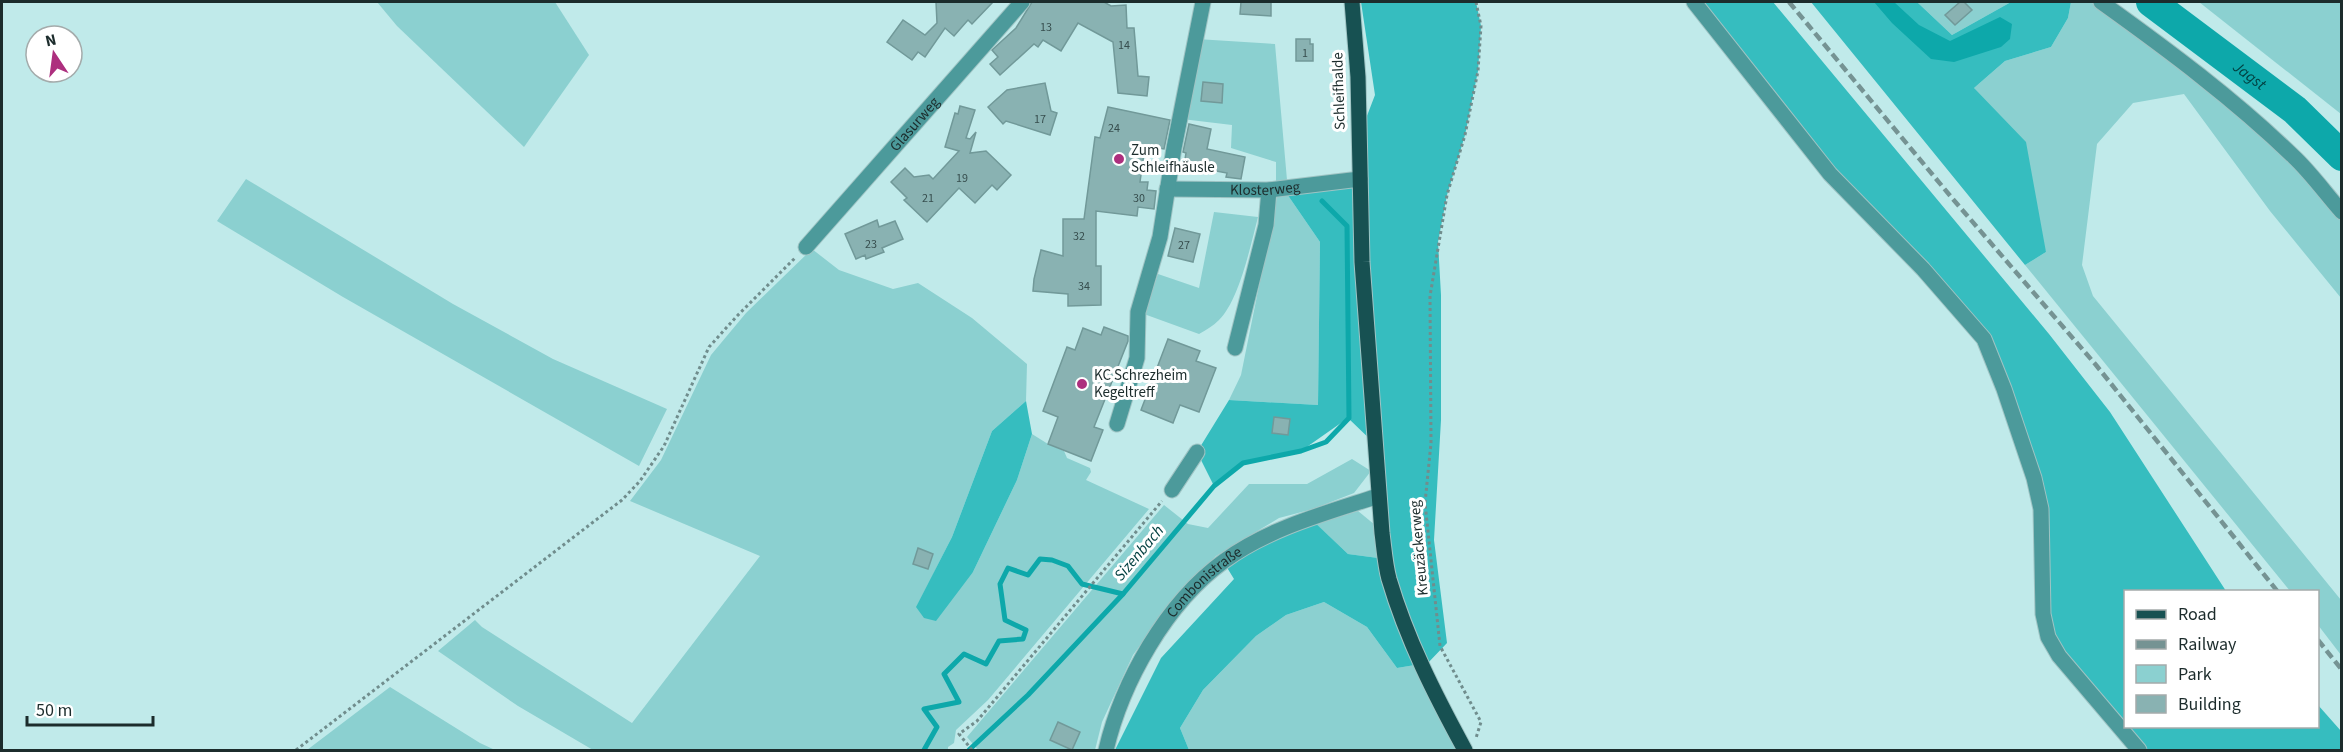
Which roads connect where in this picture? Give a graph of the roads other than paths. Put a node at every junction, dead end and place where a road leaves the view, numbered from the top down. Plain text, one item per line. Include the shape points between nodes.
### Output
1 (1022, 2) edge
2 (1203, 2) edge
3 (1352, 2) edge
4 (1694, 2) edge
5 (2101, 2) edge
6 (1360, 179) junction
7 (1167, 189) junction
8 (1269, 190) junction
9 (2342, 212) edge
10 (806, 247) road end
11 (1235, 348) dead end
12 (1117, 424) dead end
13 (1197, 452) dead end
14 (1172, 490) road end
15 (1378, 496) junction
16 (1470, 746) edge
17 (1106, 750) edge
18 (2139, 750) edge

1 - 10 street, Glasurweg
2 - 7 street
3 - 6 main road, Schleifhalde
4 - 18 street via 1830,174 1923,269 1984,339 2039,499 2043,614 2048,637 2059,656
5 - 9 street via 2233,102 2296,158
6 - 8 street, Klosterweg
6 - 15 main road, Schleifhalde
7 - 8 street, Klosterweg
7 - 12 street via 1160,237 1138,312 1137,358
8 - 11 street via 1266,225
13 - 14 street
15 - 16 main road, Schleifhalde via 1389,577 1410,639 1435,694
15 - 17 street, Combonistraße via 1264,537 1223,561 1178,604 1142,658 1112,725

